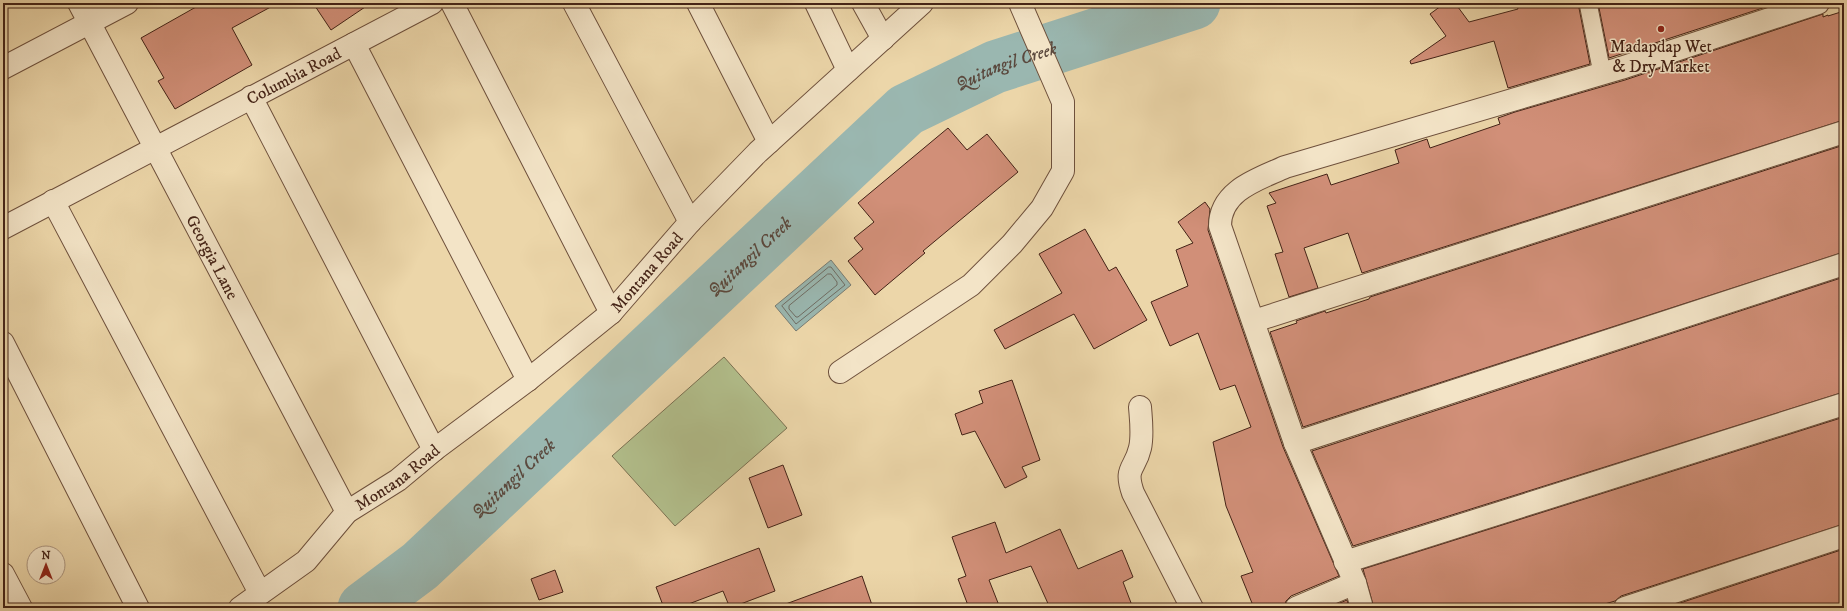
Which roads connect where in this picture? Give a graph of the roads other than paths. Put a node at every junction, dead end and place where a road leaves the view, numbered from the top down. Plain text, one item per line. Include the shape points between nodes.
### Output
1 (79, 3) edge
2 (127, 3) edge
3 (432, 3) edge
4 (452, 3) edge
5 (574, 3) edge
6 (698, 3) edge
7 (816, 3) edge
8 (863, 3) edge
9 (922, 3) edge
10 (1020, 3) edge
11 (1588, 3) edge
12 (1818, 3) edge
13 (89, 23) junction
14 (883, 39) junction
15 (354, 44) junction
16 (3, 68) edge
17 (848, 70) junction
18 (1602, 73) junction
19 (251, 98) junction
20 (1844, 132) edge
21 (769, 142) junction
22 (155, 148) junction
23 (53, 202) junction
24 (690, 222) junction
25 (3, 228) edge
26 (1844, 264) edge
27 (611, 313) junction
28 (1254, 321) junction
29 (3, 342) edge
30 (840, 372) dead end
31 (528, 380) junction
32 (1844, 404) edge
33 (1140, 407) dead end
34 (1294, 443) junction
35 (434, 450) junction
36 (346, 512) junction
37 (1844, 536) edge
38 (1345, 562) junction
39 (3, 574) edge
40 (1354, 583) junction
41 (260, 594) junction
42 (21, 608) edge
43 (138, 608) edge
44 (240, 608) edge
45 (1192, 608) edge
46 (1296, 608) edge
47 (1362, 608) edge
48 (1625, 608) edge

1 - 13 street, Georgia Lane
2 - 13 street
3 - 15 street, Columbia Road
4 - 27 street
5 - 24 street
6 - 21 street
7 - 17 street
8 - 14 street
9 - 14 street, Montana Road
10 - 30 street via 1062,102 1063,171 1042,208 1012,244 971,285
11 - 18 lane
12 - 18 street
13 - 16 street
13 - 22 street, Georgia Lane
14 - 17 street, Montana Road
15 - 19 street, Columbia Road
15 - 31 street
17 - 21 street, Montana Road
18 - 28 street via 1285,167 1241,188 1229,198 1220,217 1220,226
19 - 22 street, Columbia Road
19 - 35 street
20 - 28 street
21 - 24 street, Montana Road
22 - 23 street, Columbia Road
22 - 36 street, Georgia Lane
23 - 25 street, Columbia Road
23 - 41 street
24 - 27 street, Montana Road
26 - 34 street
27 - 31 street, Montana Road
28 - 34 street
29 - 43 street
31 - 35 street, Montana Road
32 - 38 street
33 - 45 street via 1140,448 1130,468 1130,483
34 - 38 street
35 - 36 street, Montana Road via 398,480
36 - 41 street, Montana Road via 306,561
37 - 48 street
38 - 40 street
39 - 42 street
40 - 46 street
40 - 47 street
41 - 44 street, Montana Road

